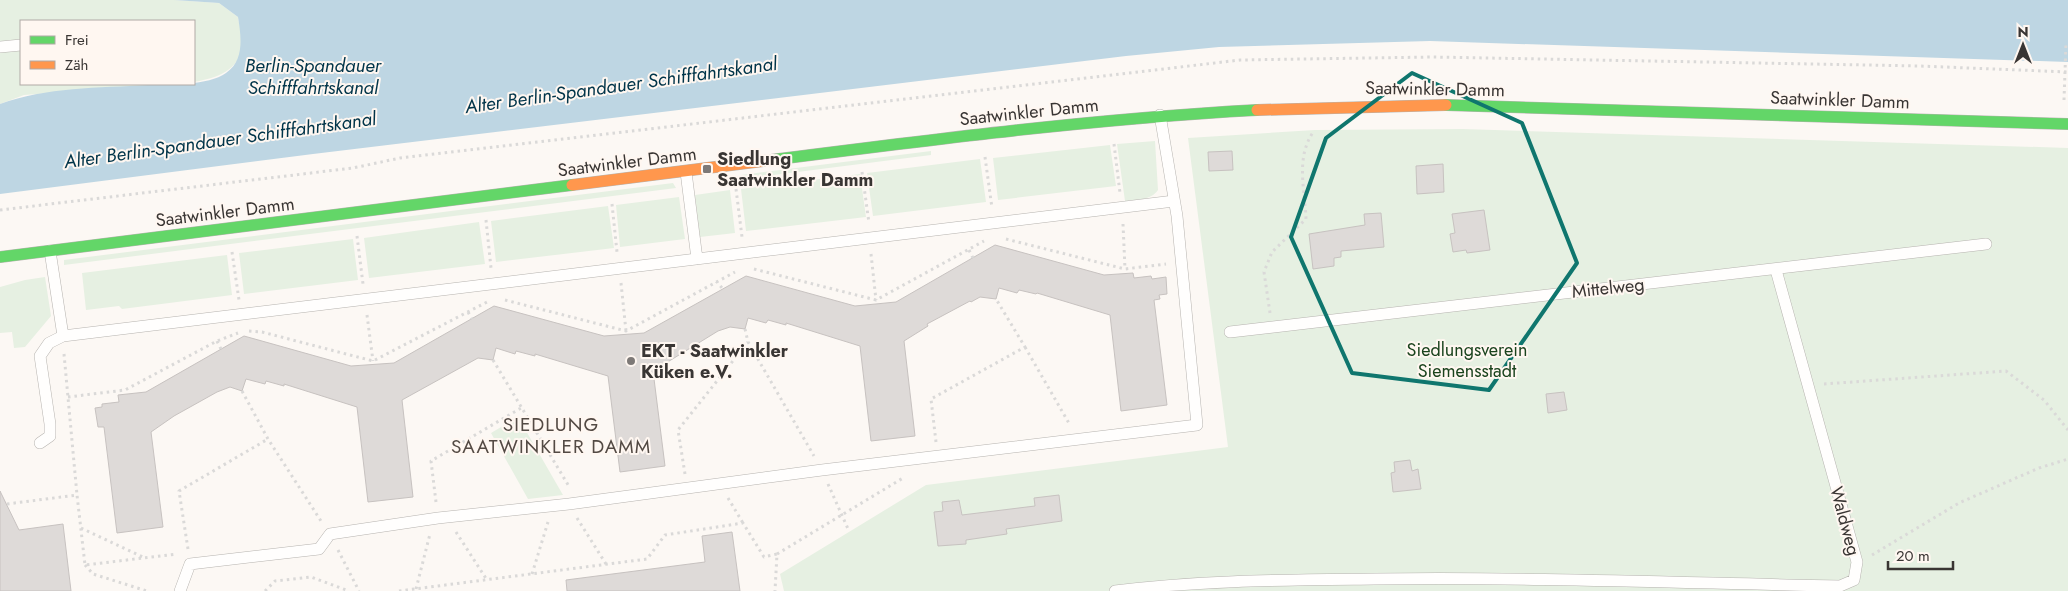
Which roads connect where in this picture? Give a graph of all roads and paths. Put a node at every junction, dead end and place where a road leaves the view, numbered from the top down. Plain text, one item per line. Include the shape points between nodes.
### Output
1 (2066, 43) dead end
2 (20, 45) edge
3 (0, 47) edge
4 (2064, 104) dead end
5 (1160, 115) junction
6 (2068, 124) edge
7 (1315, 130) dead end
8 (985, 156) dead end
9 (686, 172) junction
10 (735, 183) dead end
11 (1174, 201) junction
12 (486, 219) dead end
13 (994, 223) junction
14 (995, 236) junction
15 (1986, 244) dead end
16 (969, 250) junction
17 (50, 251) junction
18 (232, 251) dead end
19 (744, 253) junction
20 (0, 258) edge
21 (973, 258) dead end
22 (697, 259) junction
23 (1181, 262) junction
24 (746, 267) junction
25 (1776, 270) junction
26 (716, 281) junction
27 (493, 284) junction
28 (723, 289) dead end
29 (495, 298) junction
30 (996, 299) dead end
31 (468, 312) junction
32 (240, 314) junction
33 (472, 319) dead end
34 (1272, 326) junction
35 (744, 329) dead end
36 (1230, 332) dead end
37 (62, 336) junction
38 (217, 341) junction
39 (748, 342) junction
40 (1025, 347) junction
41 (221, 349) dead end
42 (493, 360) dead end
43 (1808, 386) junction
44 (242, 391) dead end
45 (68, 397) junction
46 (521, 408) junction
47 (2068, 430) edge
48 (268, 438) junction
49 (1078, 439) junction
50 (40, 443) dead end
51 (938, 456) junction
52 (2068, 459) edge
53 (822, 470) junction
54 (906, 475) dead end
55 (720, 485) junction
56 (688, 488) junction
57 (77, 495) junction
58 (6, 504) dead end
59 (574, 504) junction
60 (553, 506) junction
61 (842, 514) junction
62 (438, 518) junction
63 (743, 523) junction
64 (80, 528) junction
65 (849, 531) dead end
66 (330, 534) junction
67 (777, 554) junction
68 (145, 558) junction
69 (1857, 562) junction
70 (606, 564) junction
71 (85, 565) junction
72 (532, 574) junction
73 (1442, 578) junction
74 (487, 580) junction
75 (416, 589) junction
76 (147, 591) edge
77 (180, 591) edge
78 (266, 591) edge
79 (349, 591) edge
80 (359, 591) edge
81 (399, 591) edge
82 (775, 591) edge
83 (1114, 591) edge
84 (1442, 591) edge

1 - 4 path
2 - 3 lane
5 - 6 main road, Saatwinkler Damm via 1314,106 1431,105
5 - 9 main road, Saatwinkler Damm
5 - 11 lane
7 - 34 path via 1303,159 1306,219 1272,252 1264,272
8 - 13 path
9 - 17 main road, Saatwinkler Damm
9 - 22 lane
10 - 19 path
11 - 13 lane
11 - 23 lane
12 - 27 path
13 - 14 path
13 - 19 lane
14 - 16 path
14 - 23 path via 1125,269
15 - 25 lane, Mittelweg
16 - 21 path
16 - 24 path via 876,300
17 - 20 main road, Saatwinkler Damm
17 - 37 lane
18 - 32 path
19 - 22 lane
19 - 24 path
22 - 27 lane
23 - 49 lane via 1197,425
24 - 26 path
25 - 34 lane, Mittelweg
25 - 43 lane, Waldweg
26 - 28 path
26 - 29 path via 626,331
27 - 29 path
27 - 32 lane
29 - 31 path
30 - 40 path
31 - 33 path
31 - 38 path via 373,362 262,332 242,331
32 - 37 lane
34 - 36 lane, Mittelweg
35 - 39 path
37 - 45 path
37 - 50 lane via 49,343 40,356 50,436
38 - 41 path
38 - 45 path via 126,390
39 - 53 path
39 - 56 path via 678,430
40 - 49 path
40 - 51 path via 931,399
42 - 46 path
43 - 47 path via 2006,371 2044,400
43 - 69 lane, Waldweg
44 - 48 path
45 - 57 path
46 - 59 path
46 - 62 path via 431,461
48 - 66 path
48 - 68 path via 179,492 189,553
49 - 51 lane
51 - 53 lane
52 - 69 path via 2039,468 1959,503
53 - 55 lane
53 - 61 path
54 - 61 path
55 - 56 lane
55 - 63 path
56 - 59 lane
57 - 58 path
57 - 64 path
59 - 60 lane
59 - 70 path
60 - 62 lane
60 - 72 path
61 - 65 path
61 - 67 path
62 - 66 lane
62 - 74 path via 452,527
62 - 75 path via 431,530
63 - 67 path via 764,557
63 - 70 path via 665,535 648,559
64 - 68 path
64 - 71 path
66 - 77 lane via 319,549 190,564
66 - 80 path
67 - 82 path
68 - 71 path
69 - 73 lane, Waldweg via 1854,580 1840,586
70 - 72 path
71 - 76 path via 93,574
72 - 74 path
73 - 83 lane, Waldweg via 1293,578 1197,582
73 - 84 lane
74 - 75 path
75 - 81 path
78 - 79 path via 275,582 310,577

